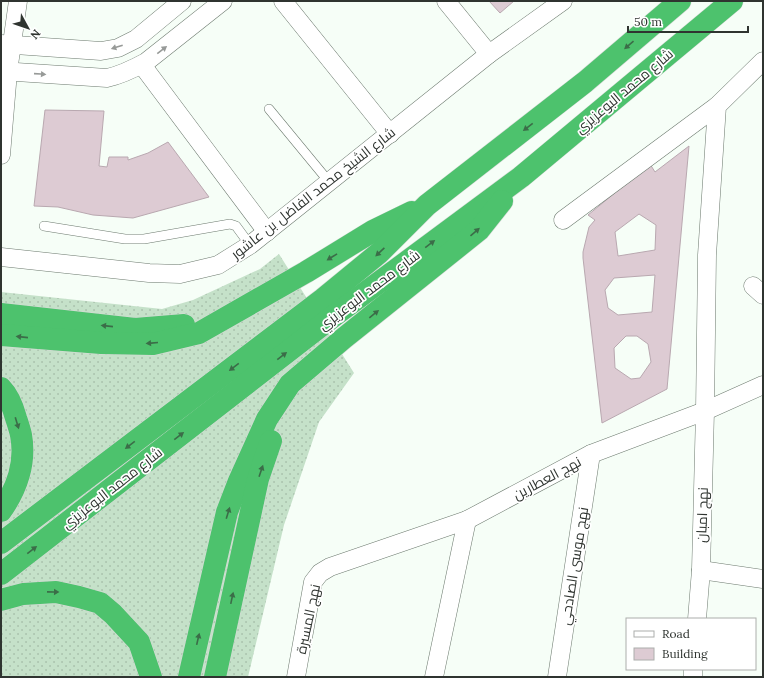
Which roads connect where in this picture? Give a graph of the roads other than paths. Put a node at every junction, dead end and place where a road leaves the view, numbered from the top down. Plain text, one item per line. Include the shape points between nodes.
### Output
1 (18, 1) edge
2 (182, 1) edge
3 (223, 1) edge
4 (283, 1) edge
5 (446, 1) edge
6 (563, 1) edge
7 (680, 1) edge
8 (730, 3) edge
9 (6, 44) edge
10 (489, 54) junction
11 (763, 60) edge
12 (142, 65) junction
13 (5, 71) edge
14 (717, 106) junction
15 (269, 109) dead end
16 (390, 134) junction
17 (1, 155) edge
18 (521, 177) junction
19 (330, 183) junction
20 (427, 205) junction
21 (563, 220) dead end
22 (44, 226) dead end
23 (267, 232) junction
24 (250, 245) junction
25 (1, 257) edge
26 (1, 314) edge
27 (215, 323) junction
28 (1, 335) edge
29 (344, 338) junction
30 (763, 385) edge
31 (1, 388) edge
32 (705, 411) junction
33 (592, 454) junction
34 (1, 511) edge
35 (467, 520) junction
36 (1, 542) edge
37 (330, 567) joint
38 (701, 570) junction
39 (1, 574) edge
40 (763, 579) edge
41 (1, 600) edge
42 (697, 618) edge
43 (151, 677) edge
44 (189, 677) edge
45 (215, 677) edge
46 (296, 677) edge
47 (434, 677) edge
48 (557, 677) edge

1 - 9 street
2 -> 9 street via 136,38 118,48 101,51
12 -> 3 street
4 - 16 street
5 - 10 street
6 - 10 street, شارع الشيخ محمد الفاضل بن عاشور
7 -> 20 highway, شارع محمد البوعزيزي via 585,82
8 - 18 highway, شارع محمد البوعزيزي
9 - 13 street
10 - 16 street, شارع الشيخ محمد الفاضل بن عاشور
11 - 14 street
13 -> 12 street via 107,78
12 - 23 street
13 - 17 street
14 - 21 street
14 - 32 street, نهج امبان via 707,255
15 - 19 lane
16 - 19 street, شارع الشيخ محمد الفاضل بن عاشور
29 -> 18 highway via 479,230
39 -> 18 highway, شارع محمد البوعزيزي via 335,315
19 - 23 street, شارع الشيخ محمد الفاضل بن عاشور
20 -> 27 highway via 373,231
20 -> 36 highway, شارع محمد البوعزيزي via 379,253 323,299
22 - 24 lane via 125,239 144,239 230,224 236,226
23 - 24 street, شارع الشيخ محمد الفاضل بن عاشور
24 - 25 street, شارع الشيخ محمد الفاضل بن عاشور via 218,265 180,274
27 -> 26 highway via 135,329
27 -> 28 highway via 199,333 153,344 101,343
44 -> 29 highway via 227,512 267,419 290,384
45 -> 29 highway via 258,478 269,446 287,408
30 - 32 street, نهج العطارين
31 -> 34 highway via 15,413 21,436 22,454 20,474
32 - 33 street, نهج العطارين
32 - 38 street, نهج امبان
33 - 35 street, نهج العطارين
33 - 48 street, نهج موسى الصادحي
35 - 37 street, نهج العطارين
35 - 47 street
37 - 46 street, نهج المسيرة via 320,573 313,582
38 - 40 street
38 - 42 street, نهج امبان
41 -> 43 highway via 23,594 56,592 100,603 140,642

